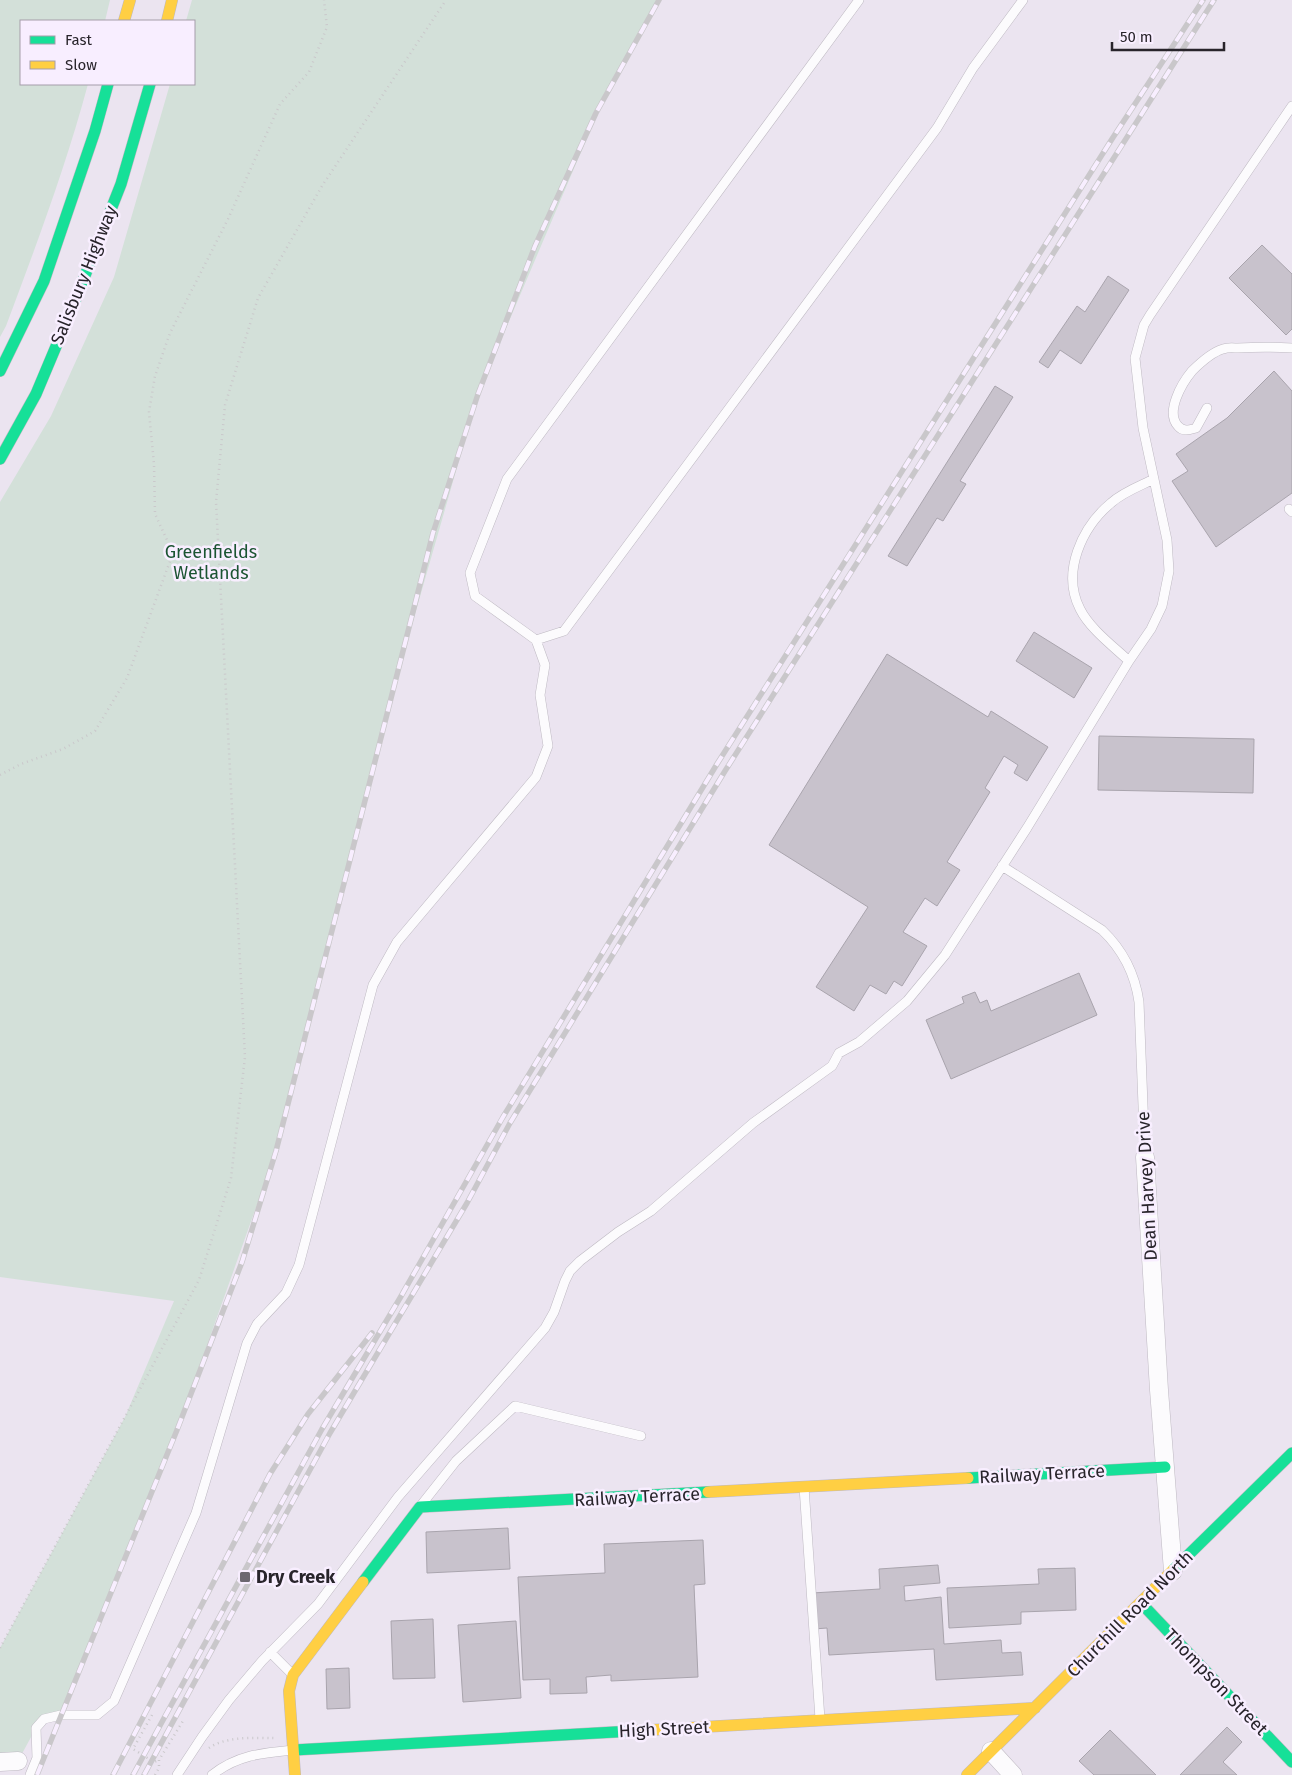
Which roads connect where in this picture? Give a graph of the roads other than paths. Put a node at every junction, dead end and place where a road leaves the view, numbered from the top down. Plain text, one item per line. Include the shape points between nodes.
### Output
1 (130, 0) edge
2 (172, 0) edge
3 (859, 0) edge
4 (1023, 0) edge
5 (124, 20) edge
6 (166, 20) edge
7 (108, 85) edge
8 (150, 85) edge
9 (1292, 106) edge
10 (1292, 348) edge
11 (0, 371) edge
12 (1207, 408) dead end
13 (0, 459) edge
14 (1154, 479) junction
15 (536, 640) junction
16 (1129, 661) junction
17 (1002, 866) junction
18 (1145, 1157) joint
19 (641, 1436) dead end
20 (1292, 1452) edge
21 (1165, 1467) junction
22 (804, 1487) junction
23 (420, 1507) junction
24 (1173, 1571) junction
25 (1140, 1603) junction
26 (270, 1652) junction
27 (293, 1675) junction
28 (1035, 1708) junction
29 (820, 1720) junction
30 (294, 1750) junction
31 (991, 1751) junction
32 (18, 1761) dead end
33 (0, 1762) edge
34 (1292, 1762) edge
35 (30, 1775) edge
36 (177, 1775) edge
37 (212, 1775) edge
38 (295, 1775) edge
39 (967, 1775) edge
40 (1013, 1775) edge

1 - 5 main road
2 - 6 main road
3 - 15 lane via 507,480 470,573 474,596
4 - 15 lane via 972,68 937,128 564,631
7 - 11 main road, Salisbury Highway via 44,281
8 - 13 main road, Salisbury Highway via 121,184 73,306 36,394
9 - 14 lane via 1144,325 1135,358 1143,428
10 - 12 lane via 1224,348 1207,359 1193,371 1175,402 1176,424 1181,429 1196,428
14 - 16 lane via 1170,571 1162,606
14 - 16 lane via 1112,501 1097,516 1078,549 1074,564 1073,588 1080,609 1097,632
15 - 35 lane via 545,665 540,695 548,746 536,777 397,942 373,986 299,1265 286,1293 257,1324 247,1343 196,1513 114,1702 97,1715 61,1715 44,1719 36,1728 38,1758
16 - 17 lane
17 - 18 lane, Dean Harvey Drive via 1102,930 1125,959 1137,987
17 - 26 lane via 945,955 907,1001 859,1042 839,1053 832,1066 754,1123 651,1211 575,1266 564,1282 545,1328 398,1497 318,1604
18 - 21 street, Dean Harvey Drive
19 - 23 lane via 515,1406 456,1461
20 - 24 main road, Churchill Road North
21 - 22 main road, Railway Terrace
21 - 24 street, Dean Harvey Drive
22 - 23 main road, Railway Terrace
22 - 29 lane
23 - 27 main road
24 - 25 main road, Churchill Road North
25 - 28 main road, Churchill Road North
25 - 34 main road, Thompson Street
26 - 27 lane
26 - 36 lane via 229,1700
27 - 30 main road via 289,1691
28 - 29 main road, High Street
28 - 31 main road, Churchill Road North
29 - 30 main road, High Street
30 - 37 lane via 255,1754 224,1765
30 - 38 main road
31 - 39 main road, Churchill Road North
31 - 40 street
32 - 33 street

